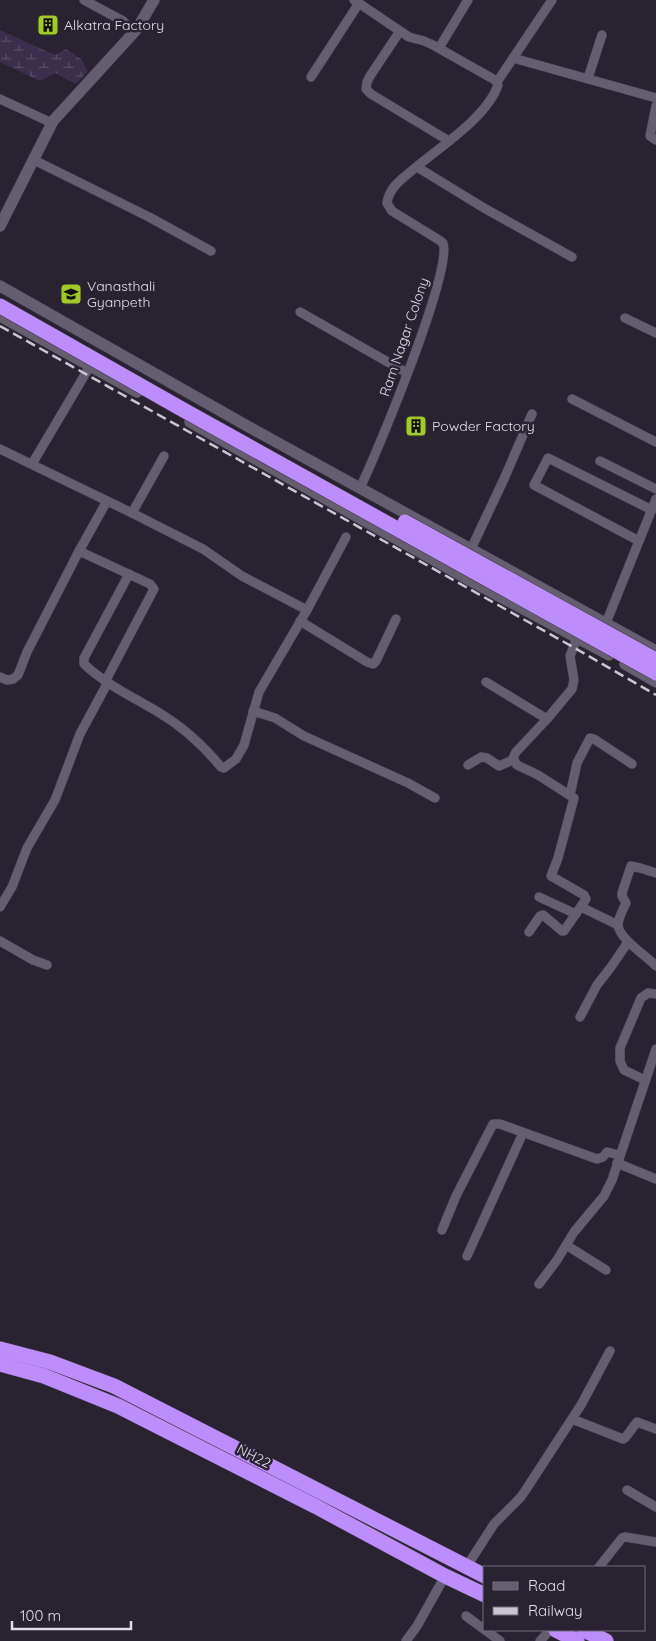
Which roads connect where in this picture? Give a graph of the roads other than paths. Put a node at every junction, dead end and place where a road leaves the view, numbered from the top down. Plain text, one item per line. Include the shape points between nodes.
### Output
1 (84, 0) edge
2 (154, 0) edge
3 (468, 0) edge
4 (552, 0) edge
5 (356, 2) edge
6 (400, 31) junction
7 (135, 32) junction
8 (602, 35) dead end
9 (439, 48) junction
10 (513, 58) junction
11 (311, 77) dead end
12 (588, 78) junction
13 (497, 84) junction
14 (656, 98) edge
15 (0, 99) edge
16 (656, 106) edge
17 (52, 123) junction
18 (656, 140) edge
19 (449, 141) junction
20 (34, 160) junction
21 (417, 167) junction
22 (0, 226) edge
23 (211, 252) dead end
24 (572, 257) dead end
25 (0, 286) edge
26 (0, 295) edge
27 (22, 298) junction
28 (0, 306) edge
29 (300, 312) dead end
30 (625, 318) dead end
31 (4, 319) edge
32 (656, 333) edge
33 (90, 366) junction
34 (407, 373) junction
35 (572, 399) dead end
36 (532, 414) dead end
37 (656, 442) edge
38 (0, 449) edge
39 (164, 456) dead end
40 (600, 461) dead end
41 (32, 464) junction
42 (360, 488) junction
43 (656, 489) edge
44 (656, 499) edge
45 (107, 502) junction
46 (402, 510) junction
47 (652, 510) junction
48 (132, 513) junction
49 (387, 533) junction
50 (346, 537) dead end
51 (639, 541) junction
52 (471, 549) junction
53 (79, 551) junction
54 (128, 574) junction
55 (307, 610) junction
56 (396, 618) dead end
57 (300, 621) junction
58 (606, 624) junction
59 (577, 638) junction
60 (656, 651) edge
61 (656, 660) edge
62 (656, 673) edge
63 (0, 678) edge
64 (107, 681) junction
65 (486, 682) dead end
66 (656, 682) edge
67 (253, 711) junction
68 (547, 719) junction
69 (513, 760) junction
70 (632, 764) dead end
71 (468, 765) dead end
72 (570, 795) junction
73 (436, 798) dead end
74 (656, 873) edge
75 (539, 897) dead end
76 (0, 907) edge
77 (578, 911) junction
78 (618, 925) junction
79 (529, 932) dead end
80 (0, 941) edge
81 (628, 942) junction
82 (47, 964) dead end
83 (656, 966) edge
84 (656, 994) edge
85 (580, 1017) dead end
86 (656, 1049) edge
87 (646, 1080) junction
88 (523, 1132) junction
89 (618, 1159) junction
90 (656, 1179) edge
91 (442, 1230) dead end
92 (566, 1245) junction
93 (467, 1256) dead end
94 (606, 1270) dead end
95 (539, 1284) dead end
96 (0, 1349) edge
97 (610, 1351) dead end
98 (0, 1364) edge
99 (572, 1419) junction
100 (656, 1429) edge
101 (627, 1490) dead end
102 (656, 1507) edge
103 (656, 1542) edge
104 (467, 1566) junction
105 (600, 1566) edge
106 (483, 1575) edge
107 (445, 1576) junction
108 (483, 1594) edge
109 (466, 1616) dead end
110 (483, 1628) edge
111 (486, 1631) edge
112 (549, 1631) edge
113 (558, 1631) edge
114 (586, 1631) edge
115 (406, 1641) edge
116 (500, 1641) edge
117 (540, 1641) edge
118 (577, 1641) edge
119 (606, 1641) edge

1 - 7 street via 123,21
2 - 7 street
3 - 9 street
4 - 10 street, Ram Nagar Colony
5 - 6 street
5 - 11 street
6 - 9 street
6 - 19 street via 370,76 366,89
7 - 17 street
8 - 12 street
9 - 13 street
10 - 12 street
10 - 13 street, Ram Nagar Colony
12 - 14 street
13 - 19 street, Ram Nagar Colony via 475,119
15 - 17 street
16 - 18 street via 650,136
17 - 20 street
19 - 21 street, Ram Nagar Colony
20 - 22 street
20 - 23 street
21 - 24 street
21 - 34 street, Ram Nagar Colony via 398,182 387,203 392,211 443,243 444,252 434,299
25 - 27 street
26 - 61 highway, bridge via 291,460
27 - 31 street
27 - 42 street
28 - 62 highway, bridge
29 - 34 street
30 - 32 street
31 - 33 street
33 - 41 street
33 - 49 street
34 - 42 street, Ram Nagar Colony
35 - 37 street
36 - 52 street
38 - 41 street
39 - 48 street
40 - 43 street
41 - 45 street
42 - 46 street
44 - 47 street
45 - 48 street
45 - 53 street
46 - 49 street
46 - 52 street
47 - 51 street
47 - 51 street via 548,458 534,485
48 - 55 street via 203,549 242,576
49 - 59 street
50 - 55 street
51 - 58 street
52 - 58 street
53 - 54 street
53 - 63 street via 26,652 18,675 13,680
54 - 64 street via 84,661
54 - 64 street via 154,590
55 - 57 street
56 - 57 street via 373,664
57 - 67 street via 259,692
58 - 60 street
59 - 66 street
59 - 68 street via 570,656 574,685
64 - 67 street via 178,725 223,768 234,760 244,745
64 - 76 street via 80,734 55,800 30,842 12,887
65 - 68 street
67 - 73 street via 275,718 304,736
68 - 69 street via 516,752
69 - 71 street via 499,766 481,757
69 - 72 street
70 - 72 street via 590,738 577,763
72 - 77 street via 575,800 551,876 585,896 586,900
74 - 78 street via 631,866 622,893 626,903
75 - 77 street
77 - 78 street
77 - 79 street via 564,931 543,915
78 - 81 street
80 - 82 street
81 - 83 street
81 - 85 street via 597,984
84 - 87 street via 648,993 642,998 619,1053 624,1070
86 - 87 street
87 - 89 street
88 - 89 street via 597,1159 607,1152
88 - 91 street via 493,1124
88 - 93 street
89 - 90 street
89 - 92 street via 604,1196
92 - 94 street
92 - 95 street
96 - 104 highway, NH22 via 50,1362 114,1386
97 - 99 street
98 - 107 highway, NH22 via 44,1376 118,1406
99 - 100 street via 623,1439 637,1422
99 - 104 street via 520,1498 491,1529
101 - 102 street
103 - 105 street via 625,1536
104 - 106 highway, NH22
107 - 108 highway, NH22
107 - 115 street
109 - 110 street
111 - 116 street
112 - 117 street
113 - 118 highway
114 - 119 highway

